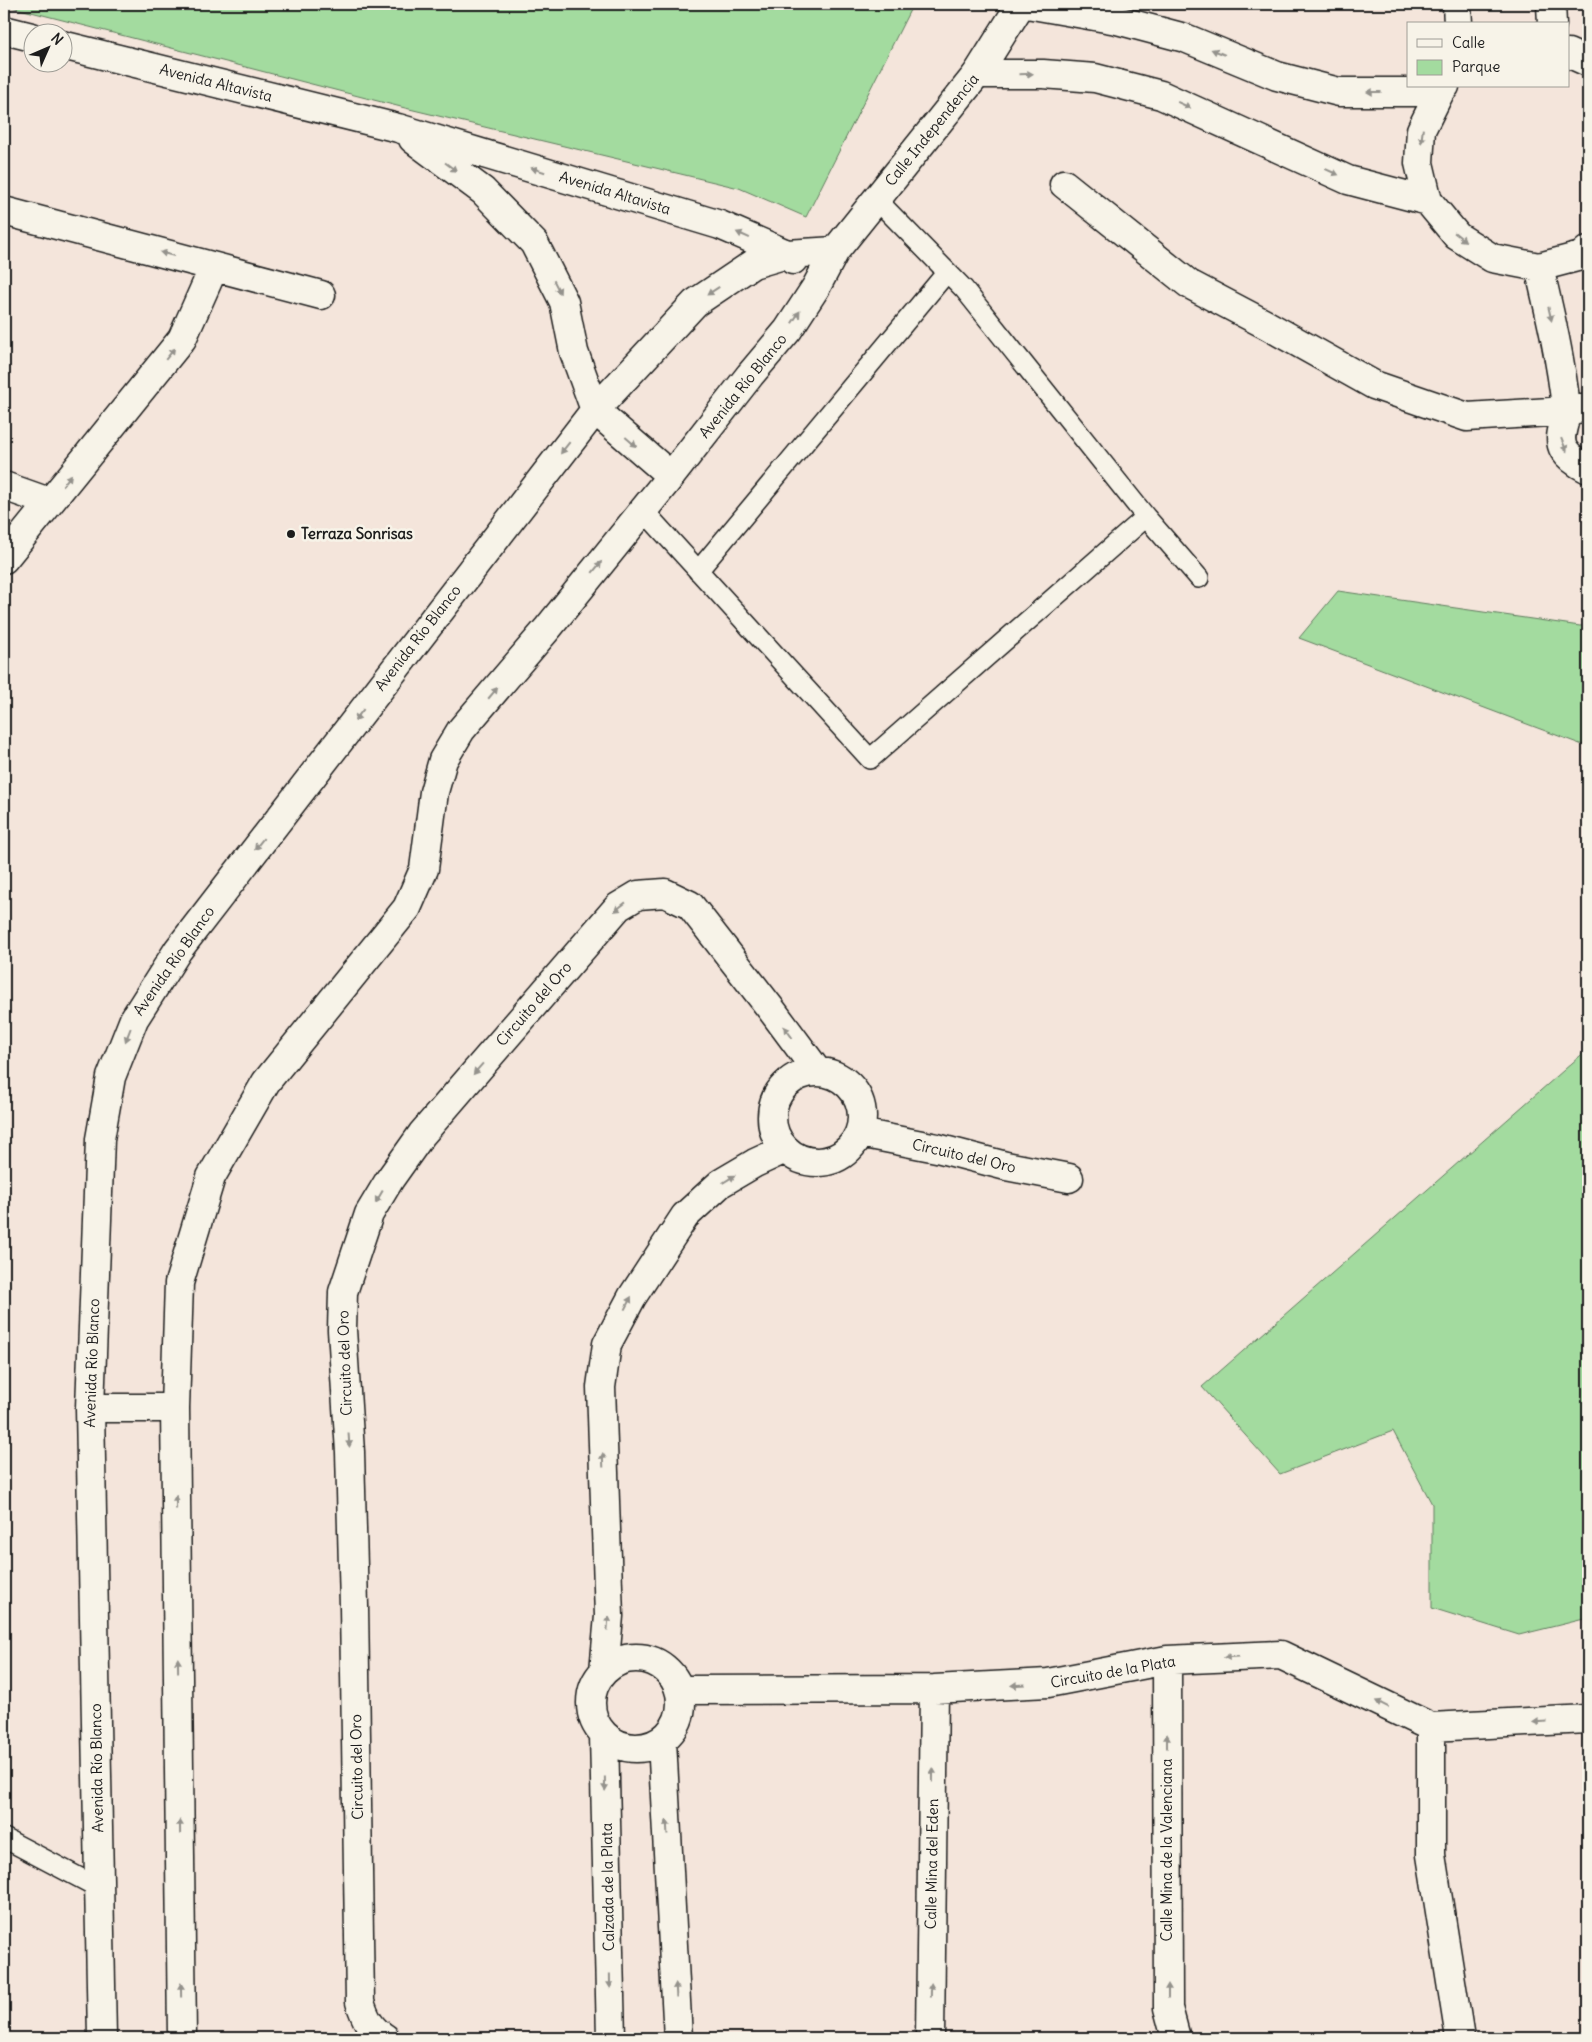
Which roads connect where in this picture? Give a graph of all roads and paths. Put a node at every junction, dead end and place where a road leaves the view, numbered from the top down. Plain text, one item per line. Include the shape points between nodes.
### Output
1 (1020, 4) edge
2 (1027, 4) edge
3 (1457, 4) edge
4 (1551, 4) edge
5 (1458, 22) edge
6 (1552, 22) edge
7 (4, 30) edge
8 (22, 34) edge
9 (72, 47) edge
10 (1570, 54) edge
11 (1588, 62) edge
12 (977, 74) junction
13 (1443, 89) edge
14 (398, 128) junction
15 (1064, 184) dead end
16 (876, 199) junction
17 (1428, 201) junction
18 (4, 211) edge
19 (1588, 250) edge
20 (835, 251) junction
21 (788, 254) junction
22 (214, 267) junction
23 (1539, 267) junction
24 (947, 272) junction
25 (816, 287) junction
26 (321, 295) dead end
27 (1577, 409) edge
28 (595, 410) junction
29 (1588, 469) edge
30 (671, 476) junction
31 (4, 486) edge
32 (50, 502) junction
33 (643, 510) junction
34 (1146, 517) junction
35 (4, 559) edge
36 (698, 571) junction
37 (1199, 578) dead end
38 (817, 1071) junction
39 (860, 1133) junction
40 (785, 1149) junction
41 (1068, 1178) dead end
42 (90, 1408) junction
43 (175, 1408) junction
44 (1167, 1660) junction
45 (604, 1671) junction
46 (934, 1689) junction
47 (680, 1690) junction
48 (1588, 1720) edge
49 (1431, 1727) junction
50 (604, 1735) junction
51 (662, 1741) junction
52 (4, 1838) edge
53 (99, 1888) junction
54 (102, 2038) edge
55 (182, 2038) edge
56 (385, 2038) edge
57 (611, 2038) edge
58 (678, 2038) edge
59 (930, 2038) edge
60 (1176, 2038) edge
61 (1460, 2038) edge

1 - 12 street, Calle Independencia
13 -> 2 street via 1340,92 1277,76 1185,38 1117,20
3 - 5 street
4 - 6 street
7 - 8 street
9 - 14 street, Avenida Altavista
10 - 11 street
12 - 16 street, Calle Independencia
12 -> 17 street via 1095,78 1161,95 1348,180
13 -> 17 street via 1421,130 1419,164
21 -> 14 street, Avenida Altavista via 720,225
14 -> 28 street, Avenida Altavista via 483,191 534,243 564,302 574,352
15 - 27 street via 1189,284 1374,385 1468,417
16 - 20 street, Calle Independencia
16 - 24 lane
17 -> 23 street via 1457,236 1492,258
22 -> 18 street
19 - 23 street via 1581,256
20 - 21 street
20 - 25 street, Calle Independencia
21 - 25 street, Avenida Altavista
21 -> 28 street, Avenida Río Blanco via 753,264 695,303
22 - 26 street
32 -> 22 street via 182,339
23 -> 27 street
24 - 34 lane
24 - 36 lane
30 -> 25 street, Avenida Río Blanco via 788,330
27 -> 29 street via 1561,436 1564,450
28 -> 30 street, Avenida Altavista
28 -> 42 street, Avenida Río Blanco via 178,950 134,1019 112,1077 100,1139
30 - 33 street, Avenida Río Blanco
31 - 32 street
32 - 35 street
33 - 36 lane
43 -> 33 street, Avenida Río Blanco via 179,1283 211,1177 266,1082 407,908 424,869 434,792 443,760 462,730
34 - 36 lane via 870,759
34 - 37 lane
38 - 39 street via 834,1074 849,1084 859,1099
38 - 40 street via 799,1075 784,1085 774,1100 771,1117 775,1134
38 -> 56 street, Circuito del Oro via 690,906 664,893 638,895 618,907 422,1134 369,1214 343,1292 342,1330 350,1452 360,2002 365,2019 376,2033
39 - 40 street via 850,1149 826,1161 800,1159
39 - 41 street, Circuito del Oro
45 -> 40 street via 609,1616 601,1387 607,1344 632,1297 685,1216 722,1183
42 - 43 street
42 - 53 street, Avenida Río Blanco
55 -> 43 street, Avenida Río Blanco
44 -> 46 street, Circuito de la Plata via 1048,1683
49 -> 44 street, Circuito de la Plata via 1281,1655
60 -> 44 street, Calle Mina de la Valenciana via 1168,2008
45 - 47 street via 616,1662 647,1659 662,1665
45 - 50 street via 594,1686 591,1703 594,1720
46 - 47 street, Circuito de la Plata
59 -> 46 street, Calle Mina del Eden
47 - 51 street via 680,1719
48 -> 49 street, Circuito de la Plata
49 - 61 street via 1431,1855
50 - 51 street via 617,1744 632,1748 648,1747
50 -> 57 street, Calzada de la Plata
58 -> 51 street
52 - 53 lane
53 - 54 street, Avenida Río Blanco

